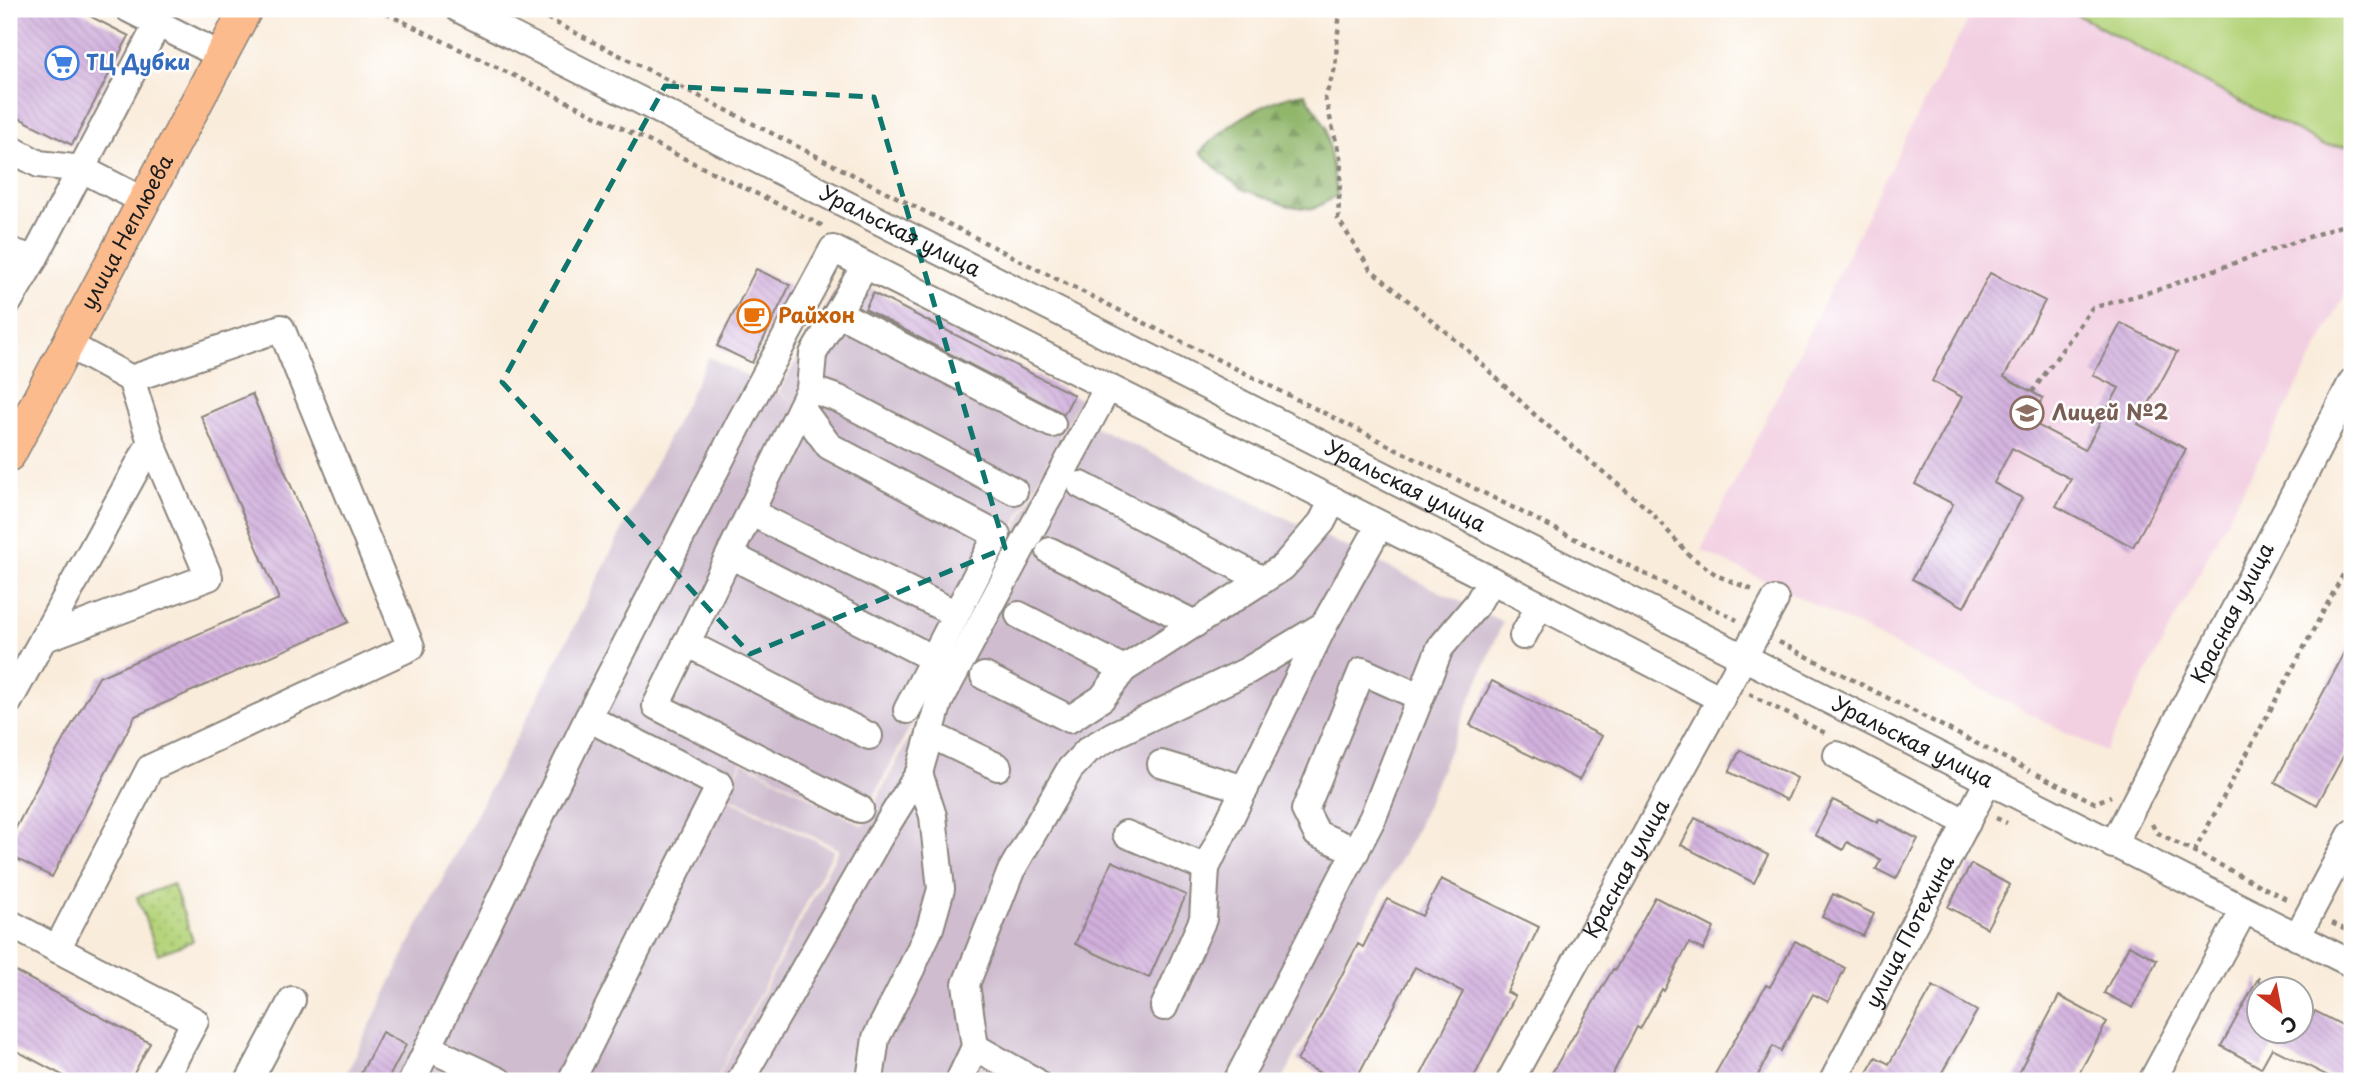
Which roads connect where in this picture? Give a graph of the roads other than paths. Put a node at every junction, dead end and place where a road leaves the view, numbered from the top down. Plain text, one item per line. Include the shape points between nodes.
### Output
1 (129, 9) edge
2 (246, 9) edge
3 (459, 9) edge
4 (158, 23) junction
5 (222, 56) junction
6 (9, 148) edge
7 (82, 169) junction
8 (142, 200) junction
9 (9, 251) edge
10 (34, 259) junction
11 (865, 266) junction
12 (9, 301) edge
13 (838, 313) junction
14 (67, 344) junction
15 (131, 379) junction
16 (2352, 382) edge
17 (1108, 387) junction
18 (805, 399) junction
19 (1052, 424) dead end
20 (151, 442) junction
21 (9, 454) edge
22 (1081, 485) dead end
23 (1014, 491) dead end
24 (1333, 500) junction
25 (750, 512) junction
26 (1380, 525) junction
27 (1050, 551) dead end
28 (730, 555) junction
29 (1263, 580) junction
30 (1491, 580) junction
31 (1775, 600) road end
32 (1540, 605) junction
33 (956, 614) junction
34 (1019, 615) dead end
35 (1195, 624) junction
36 (1324, 625) junction
37 (1523, 636) dead end
38 (43, 639) junction
39 (686, 643) junction
40 (1744, 657) junction
41 (932, 658) junction
42 (1124, 669) junction
43 (984, 676) dead end
44 (1420, 697) junction
45 (1721, 699) junction
46 (9, 701) edge
47 (906, 710) dead end
48 (588, 718) junction
49 (931, 735) junction
50 (869, 736) dead end
51 (1837, 755) dead end
52 (1161, 764) dead end
53 (998, 767) dead end
54 (919, 773) junction
55 (1988, 781) junction
56 (1245, 789) junction
57 (860, 809) dead end
58 (1967, 823) junction
59 (2352, 833) edge
60 (1126, 834) dead end
61 (2113, 845) junction
62 (1356, 851) junction
63 (1206, 868) junction
64 (2244, 910) junction
65 (9, 923) edge
66 (2297, 937) junction
67 (57, 949) junction
68 (2352, 964) edge
69 (292, 1000) dead end
70 (1164, 1007) dead end
71 (975, 1047) junction
72 (429, 1048) junction
73 (870, 1080) edge
74 (163, 1081) edge
75 (249, 1081) edge
76 (412, 1081) edge
77 (499, 1081) edge
78 (571, 1081) edge
79 (740, 1081) edge
80 (958, 1081) edge
81 (1035, 1081) edge
82 (1237, 1081) edge
83 (1510, 1081) edge
84 (1833, 1081) edge
85 (2152, 1081) edge

1 - 4 street
2 - 5 main road, улица Неплюева
3 - 40 street, Уральская улица
4 - 5 street
4 - 7 street
5 - 8 main road, улица Неплюева
6 - 7 street via 39,164
7 - 8 street
7 - 10 street
8 - 14 main road, улица Неплюева
9 - 10 street
10 - 12 street
11 - 13 street
11 - 17 street
11 - 48 street via 833,249
13 - 18 street via 813,354
13 - 19 street
14 - 15 street
14 - 21 main road, улица Неплюева
15 - 20 street
15 - 67 street via 281,328 411,647 150,768
16 - 61 street, Красная улица
17 - 24 street
17 - 49 street via 939,702
18 - 23 street via 839,399
18 - 25 street
18 - 33 street via 829,446 997,535
20 - 38 street
20 - 38 street via 209,577
22 - 29 street
24 - 26 street
24 - 29 street via 1322,522 1283,567
25 - 28 street
25 - 33 street
26 - 30 street
26 - 36 street
27 - 35 street
28 - 39 street
28 - 41 street
29 - 35 street
30 - 32 street
30 - 44 street via 1440,648
31 - 40 street, Красная улица
32 - 37 street
32 - 45 street
33 - 41 street
34 - 42 street
35 - 42 street
36 - 56 street
36 - 71 street via 1247,671 1113,735 1088,750 1070,769 1011,871 966,985
38 - 46 street
39 - 50 street
39 - 57 street via 656,706
40 - 45 street, Красная улица
40 - 55 street, Уральская улица
41 - 47 street
42 - 43 street via 1102,698 1070,719
44 - 62 street
44 - 62 street via 1362,671 1306,810 1317,834
45 - 83 street, Красная улица
48 - 72 street
48 - 78 street via 720,785
49 - 53 street
49 - 54 street
51 - 58 street
52 - 56 street
54 - 73 street via 933,816 941,889 930,928 876,1038
54 - 79 street
55 - 58 street, улица Потехина
55 - 61 street, Уральская улица
56 - 63 street
58 - 84 street, улица Потехина
59 - 66 street
60 - 63 street
61 - 64 street, Уральская улица
62 - 82 street
63 - 70 street via 1203,919
64 - 66 street, Уральская улица
64 - 85 street
65 - 67 street
66 - 68 street, Уральская улица
67 - 74 street via 195,1021
69 - 75 street
71 - 80 street
71 - 81 street
72 - 76 street
72 - 77 street

